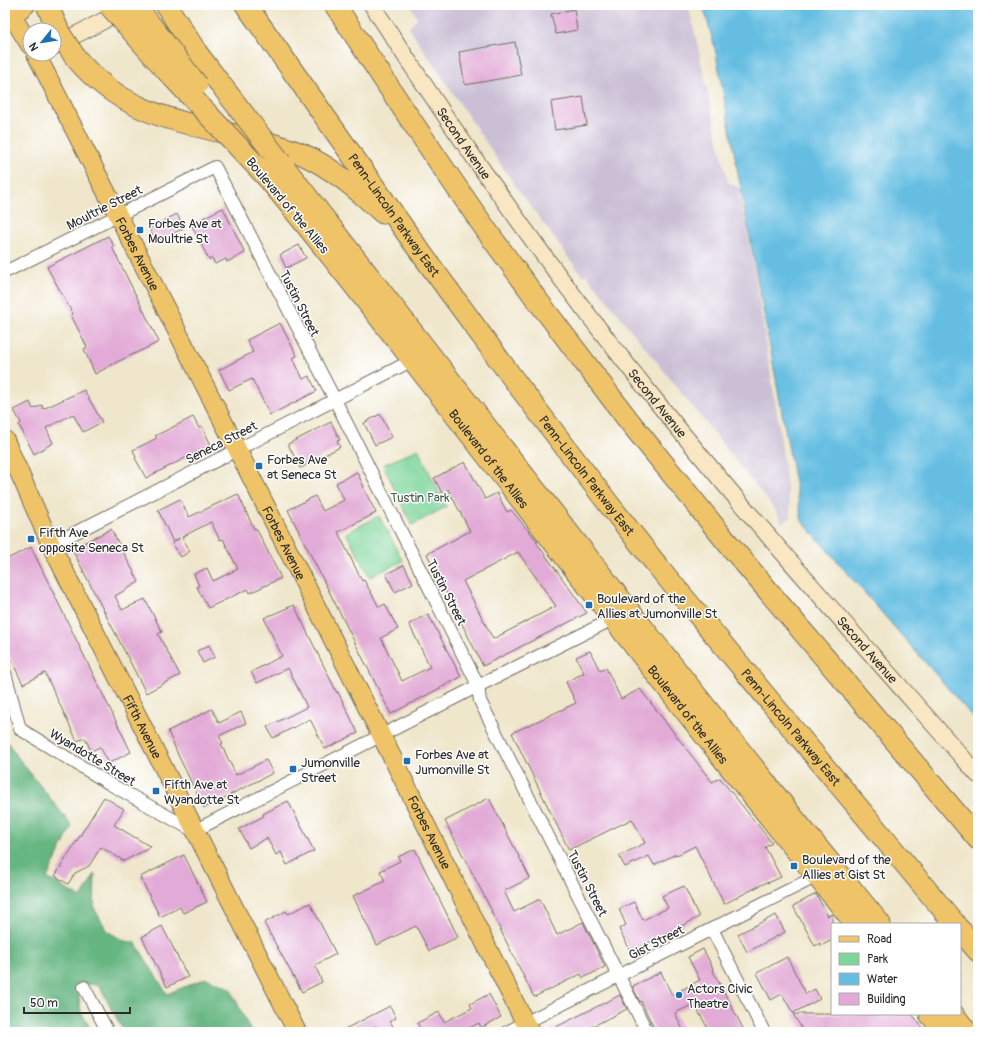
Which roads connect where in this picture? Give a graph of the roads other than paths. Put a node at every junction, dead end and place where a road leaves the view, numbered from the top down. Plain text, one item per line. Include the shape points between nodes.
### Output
1 (26, 5) edge
2 (47, 5) edge
3 (108, 5) edge
4 (127, 5) edge
5 (135, 5) edge
6 (166, 5) edge
7 (178, 5) edge
8 (246, 5) edge
9 (335, 5) edge
10 (339, 5) edge
11 (372, 5) edge
12 (10, 10) edge
13 (22, 30) edge
14 (359, 41) junction
15 (62, 42) edge
16 (40, 62) edge
17 (218, 81) junction
18 (215, 167) joint
19 (274, 170) junction
20 (118, 216) junction
21 (416, 246) junction
22 (5, 272) edge
23 (403, 365) dead end
24 (335, 400) junction
25 (5, 440) edge
26 (237, 450) junction
27 (51, 545) junction
28 (613, 619) junction
29 (5, 673) edge
30 (478, 686) junction
31 (381, 736) junction
32 (978, 775) edge
33 (194, 831) junction
34 (978, 839) edge
35 (815, 873) junction
36 (855, 923) edge
37 (879, 923) edge
38 (954, 923) edge
39 (712, 929) junction
40 (961, 931) edge
41 (978, 951) edge
42 (619, 976) junction
43 (84, 988) dead end
44 (931, 1015) edge
45 (954, 1015) edge
46 (528, 1027) edge
47 (108, 1032) edge
48 (297, 1032) edge
49 (507, 1032) edge
50 (647, 1032) edge
51 (764, 1032) edge
52 (945, 1032) edge
53 (967, 1032) edge

1 - 12 main road
2 - 21 highway, bridge via 60,34 75,57 106,88 144,110 171,120 273,144 303,154 343,178
3 - 19 highway, Boulevard of the Allies, bridge via 167,71
4 - 15 main road via 103,21
5 - 19 highway, bridge
6 - 17 highway, Boulevard of the Allies
7 - 17 highway
8 - 21 highway, Penn-Lincoln Parkway East
9 - 14 highway
10 - 14 highway
11 - 32 main road, Second Avenue via 504,201 615,350 768,536
12 - 13 main road, Forbes Avenue
14 - 34 highway via 489,234 629,421 726,541
16 - 20 main road, Forbes Avenue
17 - 19 highway, Boulevard of the Allies, bridge
18 - 20 street, Moultrie Street
18 - 24 street, Tustin Street
19 - 28 highway, Boulevard of the Allies via 341,268
19 - 37 highway, Boulevard of the Allies
20 - 22 street, Moultrie Street
20 - 26 main road, Forbes Avenue
21 - 38 highway, Penn-Lincoln Parkway East via 616,514
23 - 24 street, Seneca Street
24 - 26 street, Seneca Street
24 - 30 street, Tustin Street
25 - 27 main road, Fifth Avenue
26 - 27 street, Seneca Street
26 - 31 main road, Forbes Avenue
27 - 33 main road, Fifth Avenue
28 - 30 street
28 - 35 highway, Boulevard of the Allies
29 - 33 street, Wyandotte Street via 20,729
30 - 31 street
30 - 42 street, Tustin Street via 480,700
31 - 33 street
31 - 46 main road, Forbes Avenue
33 - 48 main road, Fifth Avenue
35 - 36 highway, Boulevard of the Allies
35 - 39 street, Gist Street via 807,881
39 - 42 street, Gist Street
39 - 51 street
40 - 41 highway
42 - 46 street, Gist Street
42 - 50 street, Tustin Street
43 - 47 street
44 - 52 highway
45 - 53 highway
46 - 49 street, Gist Street

